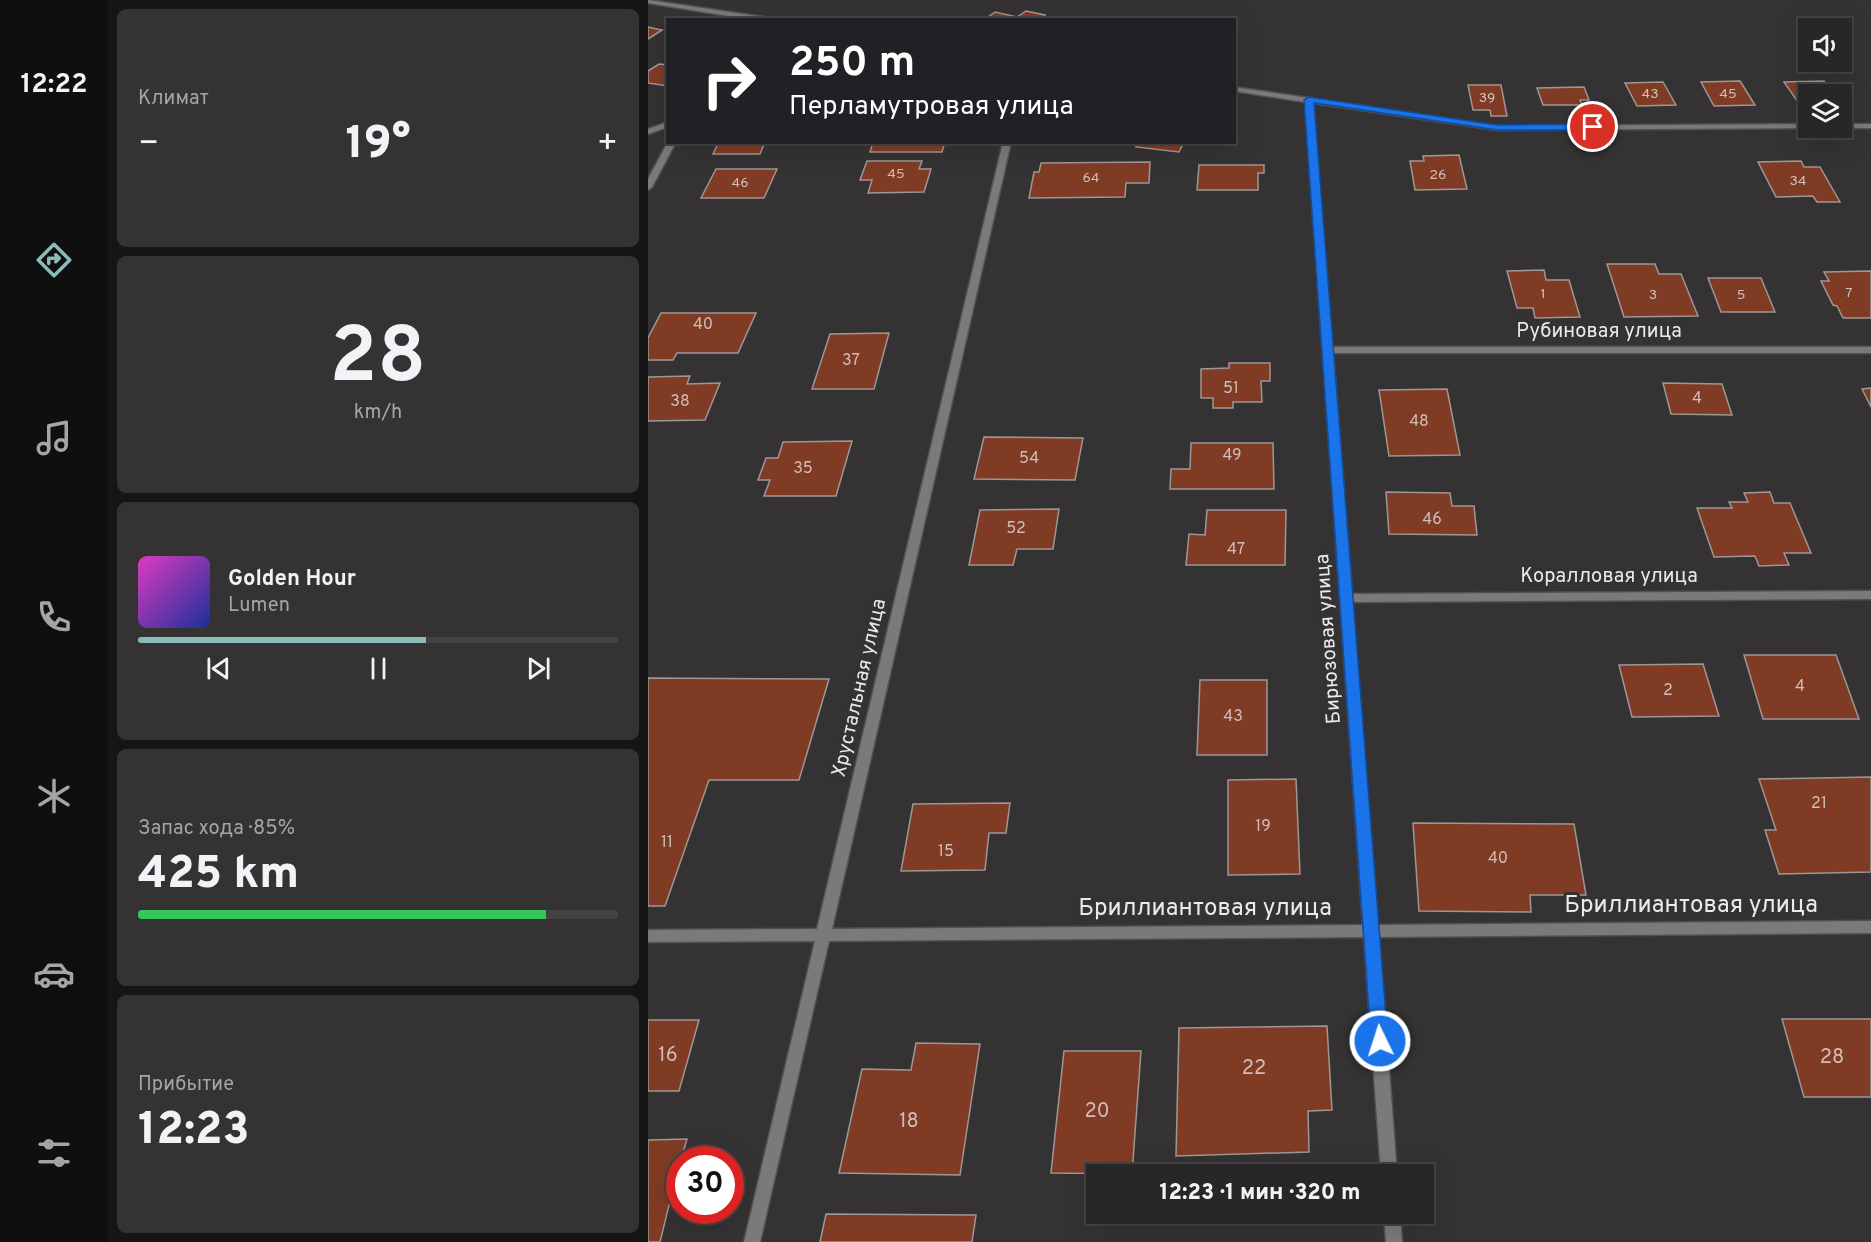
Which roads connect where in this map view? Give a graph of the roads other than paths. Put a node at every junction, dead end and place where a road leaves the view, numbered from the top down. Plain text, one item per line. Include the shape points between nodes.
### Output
1 (648, 1) edge
2 (757, 18) edge
3 (1236, 89) edge
4 (1309, 100) junction
5 (666, 125) edge
6 (1798, 126) edge
7 (1852, 126) edge
8 (1871, 126) edge
9 (648, 132) edge
10 (671, 144) edge
11 (1007, 144) edge
12 (648, 187) edge
13 (1328, 350) junction
14 (1871, 350) edge
15 (1871, 595) edge
16 (1347, 598) junction
17 (1871, 927) edge
18 (1371, 931) junction
19 (823, 935) junction
20 (648, 936) edge
21 (1388, 1164) edge
22 (1393, 1224) edge
23 (752, 1242) edge
24 (1394, 1242) edge

1 - 2 street
3 - 4 street
4 - 6 street via 1497,128
4 - 13 street, Бирюзовая улица
5 - 9 street
7 - 8 street
10 - 12 street
11 - 19 street, Хрустальная улица
13 - 14 street, Рубиновая улица
13 - 16 street, Бирюзовая улица
15 - 16 street, Коралловая улица
16 - 18 street, Бирюзовая улица
17 - 18 street, Бриллиантовая улица
18 - 19 street, Бриллиантовая улица
18 - 21 street, Бирюзовая улица
19 - 20 street, Бриллиантовая улица
19 - 23 street, Хрустальная улица
22 - 24 street

